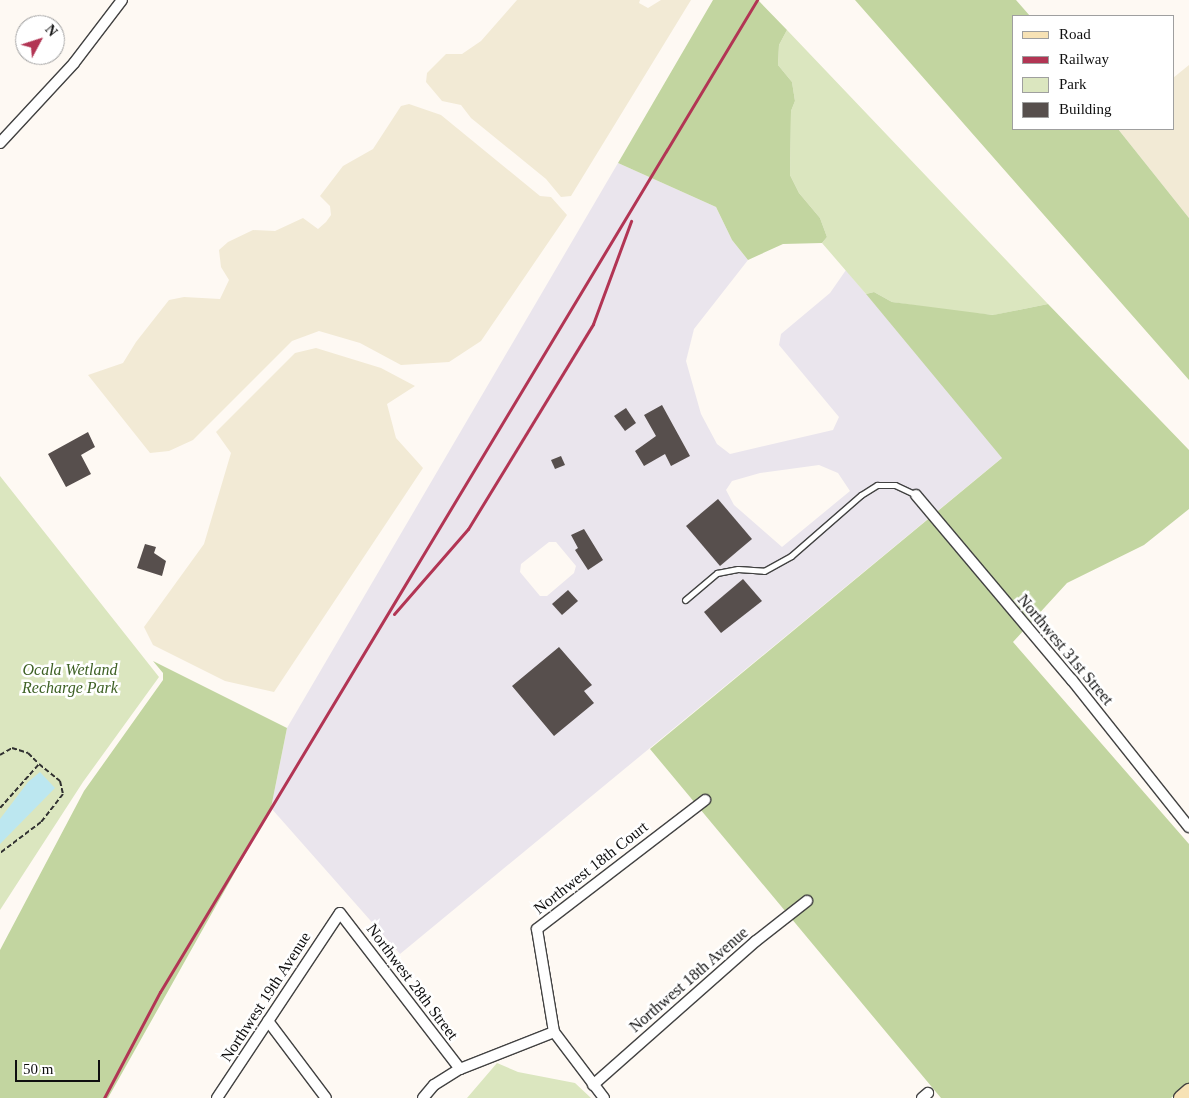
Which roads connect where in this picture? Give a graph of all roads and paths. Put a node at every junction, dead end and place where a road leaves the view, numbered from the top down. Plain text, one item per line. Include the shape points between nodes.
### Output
1 (122, 0) edge
2 (0, 143) edge
3 (916, 495) joint
4 (685, 600) dead end
5 (0, 755) edge
6 (39, 764) junction
7 (705, 800) dead end
8 (0, 808) edge
9 (1189, 827) edge
10 (0, 852) edge
11 (807, 901) dead end
12 (340, 913) joint
13 (268, 1021) junction
14 (554, 1032) junction
15 (460, 1069) junction
16 (593, 1085) junction
17 (1189, 1091) edge
18 (217, 1098) edge
19 (326, 1098) edge
20 (423, 1098) edge
21 (604, 1098) edge
22 (1181, 1098) edge

1 - 2 street via 74,63
3 - 4 lane via 895,485 877,485 791,556 764,570 717,573
3 - 9 street, Northwest 31st Street via 1072,680
5 - 6 path via 12,748 28,753
6 - 8 path
6 - 10 path via 60,781 62,794 41,822
7 - 14 street, Northwest 18th Court via 537,929
11 - 16 street, Northwest 18th Avenue via 756,941
12 - 13 street, Northwest 19th Avenue
12 - 15 street, Northwest 28th Street
13 - 18 street, Northwest 19th Avenue
13 - 19 street
14 - 15 street
14 - 16 street
15 - 20 street via 434,1085
16 - 21 street
17 - 22 main road

